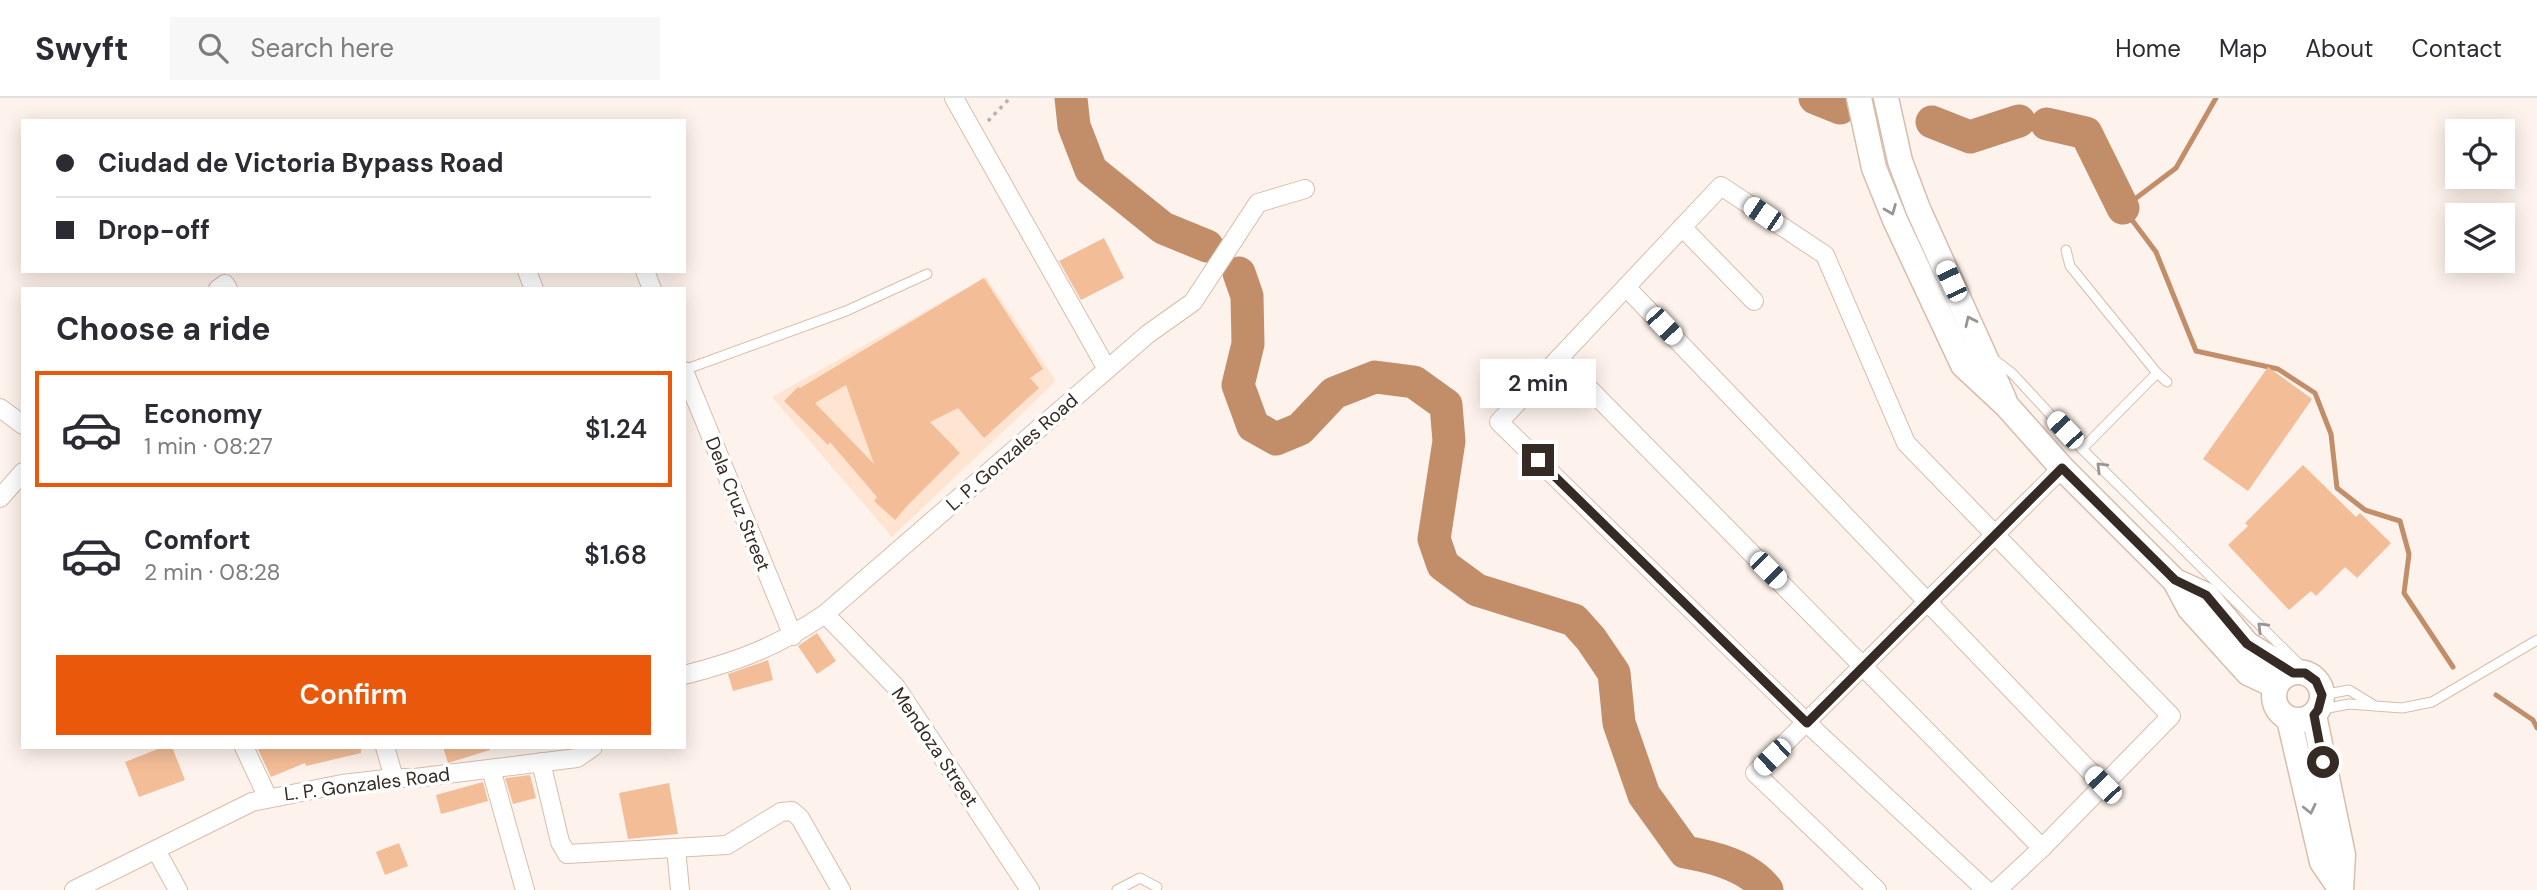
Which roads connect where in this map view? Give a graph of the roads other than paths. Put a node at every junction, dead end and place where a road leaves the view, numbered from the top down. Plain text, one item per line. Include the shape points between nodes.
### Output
1 (954, 98) edge
2 (1859, 98) edge
3 (1886, 98) edge
4 (1900, 161) junction
5 (1874, 168) junction
6 (1305, 189) dead end
7 (1682, 227) junction
8 (2066, 250) dead end
9 (927, 274) dead end
10 (1626, 287) junction
11 (1754, 301) dead end
12 (1985, 353) junction
13 (1559, 358) junction
14 (1107, 369) junction
15 (686, 370) edge
16 (2157, 373) junction
17 (686, 376) edge
18 (2167, 382) dead end
19 (2007, 406) junction
20 (0, 408) edge
21 (21, 424) edge
22 (2082, 449) junction
23 (2062, 468) junction
24 (21, 474) edge
25 (0, 498) edge
26 (1995, 535) junction
27 (1927, 602) junction
28 (825, 614) junction
29 (793, 636) junction
30 (2537, 640) edge
31 (1863, 666) junction
32 (686, 675) edge
33 (2306, 692) junction
34 (2374, 705) junction
35 (2289, 719) junction
36 (1807, 723) junction
37 (245, 749) edge
38 (386, 749) edge
39 (590, 749) edge
40 (541, 762) junction
41 (491, 769) junction
42 (394, 778) junction
43 (2103, 785) junction
44 (268, 798) junction
45 (676, 848) junction
46 (2042, 848) junction
47 (156, 850) junction
48 (1157, 887) dead end
49 (2340, 889) edge
50 (74, 890) edge
51 (178, 890) edge
52 (525, 890) edge
53 (680, 890) edge
54 (841, 890) edge
55 (1031, 890) edge
56 (1117, 890) edge
57 (1877, 890) edge
58 (1986, 890) edge
59 (1997, 890) edge

1 - 14 street
2 - 5 main road
3 - 4 main road
4 - 5 main road
12 -> 4 main road
5 -> 19 main road via 1964,365
6 - 14 street, L. P. Gonzales Road via 1258,203 1194,302
7 - 10 street
7 - 11 street
7 - 26 street via 1721,186 1825,255 1906,443
8 - 16 lane via 2070,265
9 - 15 lane via 846,311
10 - 13 street
10 - 27 street
12 - 19 main road
12 - 22 lane via 2012,373
13 - 31 street
13 - 36 street via 1499,422
14 - 28 street, L. P. Gonzales Road
16 - 18 lane
16 - 22 lane
17 - 29 street, Dela Cruz Street
19 - 23 main road
20 - 21 street
33 -> 22 lane
23 - 26 street
23 - 33 main road via 2175,580 2206,595 2247,644
24 - 25 street
26 - 27 street
26 - 43 street via 2171,716
27 - 31 street
27 - 43 street
28 - 29 street, L. P. Gonzales Road
28 - 55 street, Mendoza Street via 896,687
29 - 32 street, L. P. Gonzales Road via 762,652
30 - 34 lane via 2432,702 2402,708
31 - 36 street
31 - 46 street
33 - 34 lane via 2349,704
33 - 34 lane via 2349,690
33 - 35 main road via 2302,720
33 - 35 main road via 2274,694 2277,709
33 - 49 main road via 2343,855
35 -> 49 main road via 2322,862
36 - 57 street via 1755,773
36 - 58 street
37 - 44 street
38 - 42 street
39 - 40 street, L. P. Gonzales Road via 577,758
40 - 41 street, L. P. Gonzales Road
40 - 45 street via 567,854
41 - 42 street, L. P. Gonzales Road
41 - 52 street
42 - 44 street, L. P. Gonzales Road
43 - 46 street
44 - 47 street, L. P. Gonzales Road
45 - 53 street
45 - 54 street via 727,845 792,811
46 - 59 street
47 - 50 street, L. P. Gonzales Road
47 - 51 street
48 - 56 lane via 1140,877

